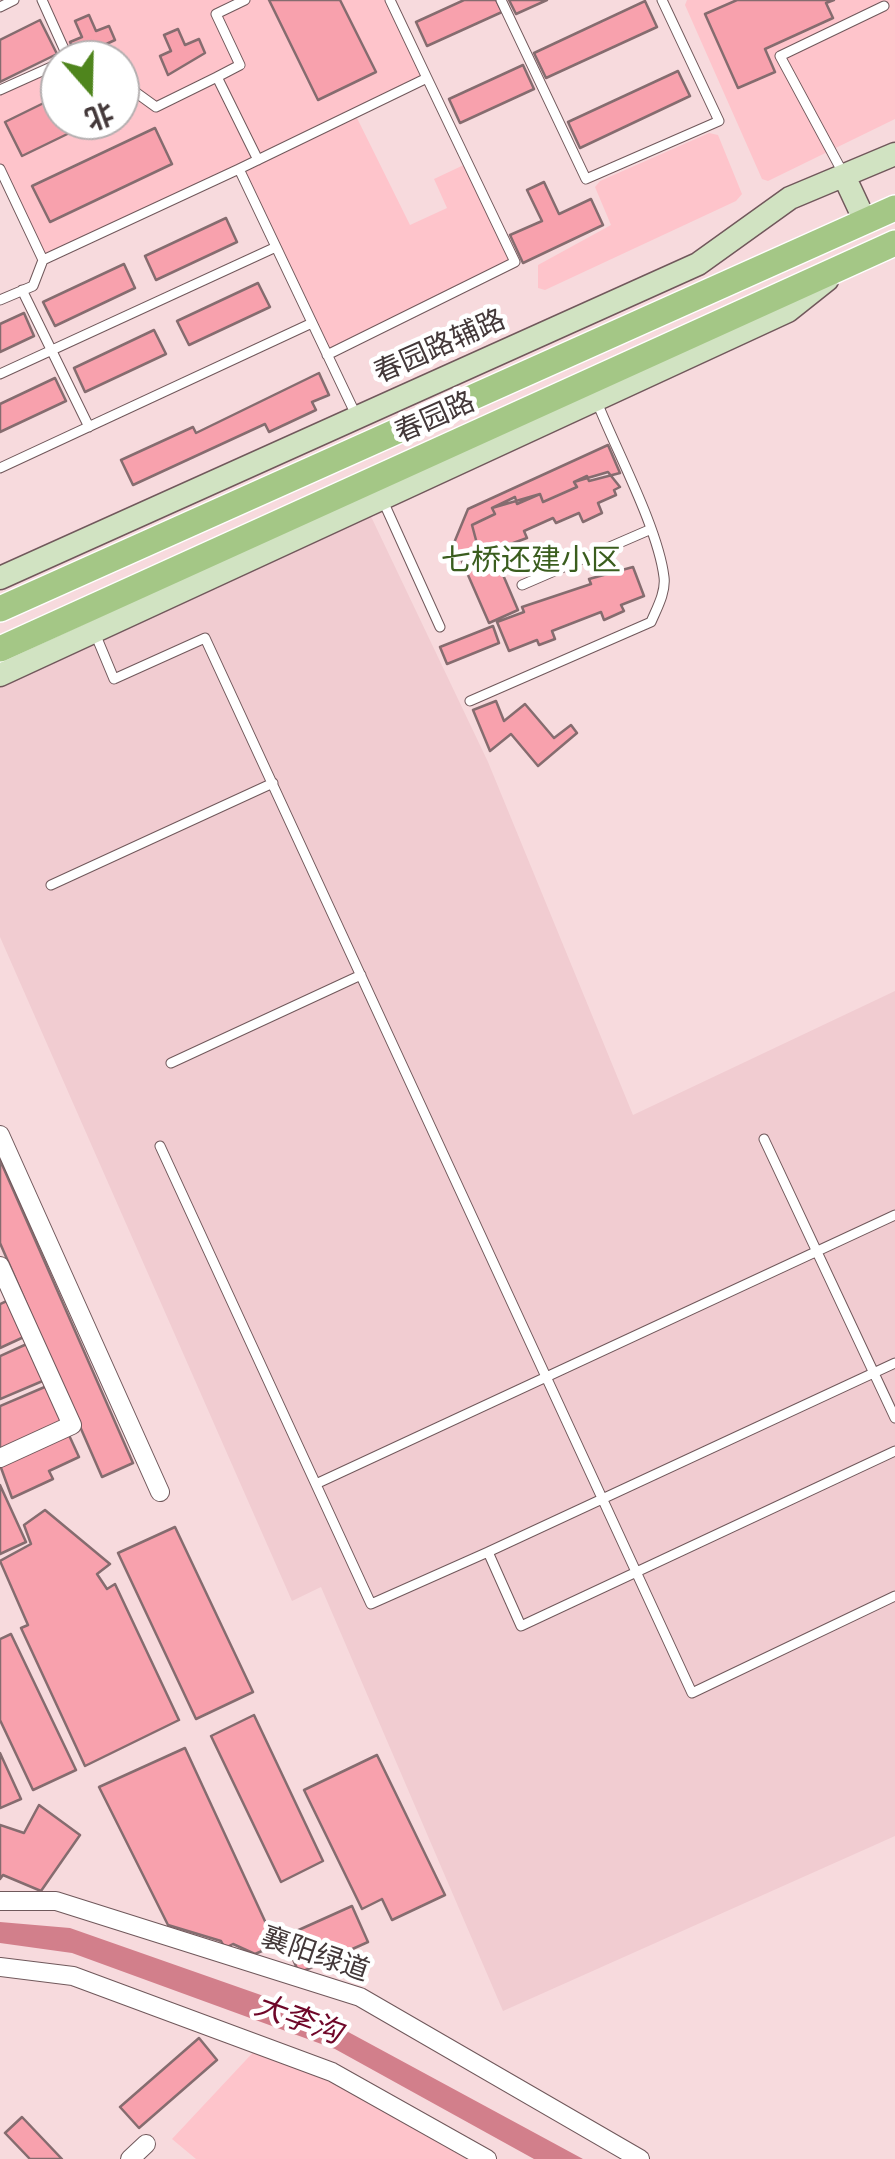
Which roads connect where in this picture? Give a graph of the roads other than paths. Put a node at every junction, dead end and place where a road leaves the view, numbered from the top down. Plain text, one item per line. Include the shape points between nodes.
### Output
1 (14, 0) edge
2 (42, 0) edge
3 (245, 0) edge
4 (390, 0) edge
5 (501, 0) edge
6 (662, 0) edge
7 (884, 6) dead end
8 (0, 7) edge
9 (58, 40) edge
10 (40, 72) edge
11 (217, 77) junction
12 (427, 78) junction
13 (0, 90) edge
14 (140, 95) edge
15 (895, 154) edge
16 (258, 160) junction
17 (0, 169) edge
18 (239, 170) junction
19 (844, 176) junction
20 (895, 208) edge
21 (866, 221) junction
22 (895, 242) edge
23 (276, 247) junction
24 (43, 260) junction
25 (22, 290) junction
26 (0, 300) edge
27 (312, 323) junction
28 (52, 350) junction
29 (327, 355) junction
30 (0, 374) edge
31 (593, 390) junction
32 (357, 418) junction
33 (89, 427) junction
34 (362, 447) junction
35 (0, 468) edge
36 (378, 489) junction
37 (649, 530) junction
38 (42, 559) junction
39 (0, 578) edge
40 (522, 585) dead end
41 (53, 586) junction
42 (0, 609) edge
43 (90, 621) junction
44 (440, 627) dead end
45 (0, 649) edge
46 (0, 674) edge
47 (470, 701) dead end
48 (272, 783) junction
49 (51, 885) dead end
50 (361, 976) junction
51 (171, 1063) dead end
52 (0, 1135) edge
53 (764, 1139) dead end
54 (160, 1146) dead end
55 (895, 1215) edge
56 (817, 1252) junction
57 (0, 1266) edge
58 (895, 1363) edge
59 (874, 1373) junction
60 (548, 1379) junction
61 (895, 1418) edge
62 (895, 1451) edge
63 (0, 1458) edge
64 (318, 1483) junction
65 (160, 1492) dead end
66 (602, 1499) junction
67 (488, 1552) junction
68 (636, 1570) junction
69 (895, 1596) edge
70 (0, 1900) edge
71 (0, 1967) edge
72 (146, 2144) dead end
73 (130, 2159) edge
74 (487, 2159) edge
75 (640, 2159) edge

1 - 8 lane
2 - 9 lane
3 - 11 lane via 216,14 240,65
4 - 12 lane
5 - 6 lane via 586,179 718,121
7 - 19 lane via 780,56
10 - 13 lane
11 - 14 lane via 156,107
11 - 16 lane
12 - 16 lane
12 - 29 lane via 516,262
15 - 19 street, 春园路辅路
16 - 18 lane
17 - 24 lane
18 - 23 lane
18 - 24 lane
19 - 21 street
19 - 32 street, 春园路辅路 via 790,198 698,264
20 - 21 main road, 春园路
21 - 34 main road, 春园路
22 - 31 main road, 春园路
23 - 27 lane
23 - 28 lane
24 - 25 lane via 33,286
25 - 26 lane
25 - 28 lane
27 - 29 lane
27 - 33 lane
28 - 30 lane
28 - 33 lane
29 - 32 lane
31 - 36 main road, 春园路
31 - 37 lane
32 - 34 street
32 - 38 street, 春园路辅路
33 - 35 lane
34 - 41 main road, 春园路
36 - 43 main road, 春园路
36 - 44 lane
37 - 40 lane
37 - 47 lane via 665,580 651,622
38 - 39 street, 春园路辅路
38 - 41 street
41 - 42 main road, 春园路
43 - 45 main road, 春园路
43 - 46 street
43 - 48 lane via 114,678 206,638
48 - 49 lane
48 - 50 lane
50 - 51 lane
50 - 60 lane
52 - 65 street
53 - 56 lane
54 - 64 lane
55 - 56 lane
56 - 59 lane
56 - 60 lane
57 - 63 street via 72,1425
58 - 59 lane
59 - 61 lane
59 - 66 lane
60 - 64 lane
60 - 66 lane
62 - 68 lane
64 - 67 lane via 371,1604
66 - 67 lane
66 - 68 lane
67 - 68 lane via 521,1626
68 - 69 lane via 692,1693
70 - 75 street, 襄阳绿道 via 56,1901 360,1997
71 - 74 street via 73,1976 332,2072
72 - 73 street

